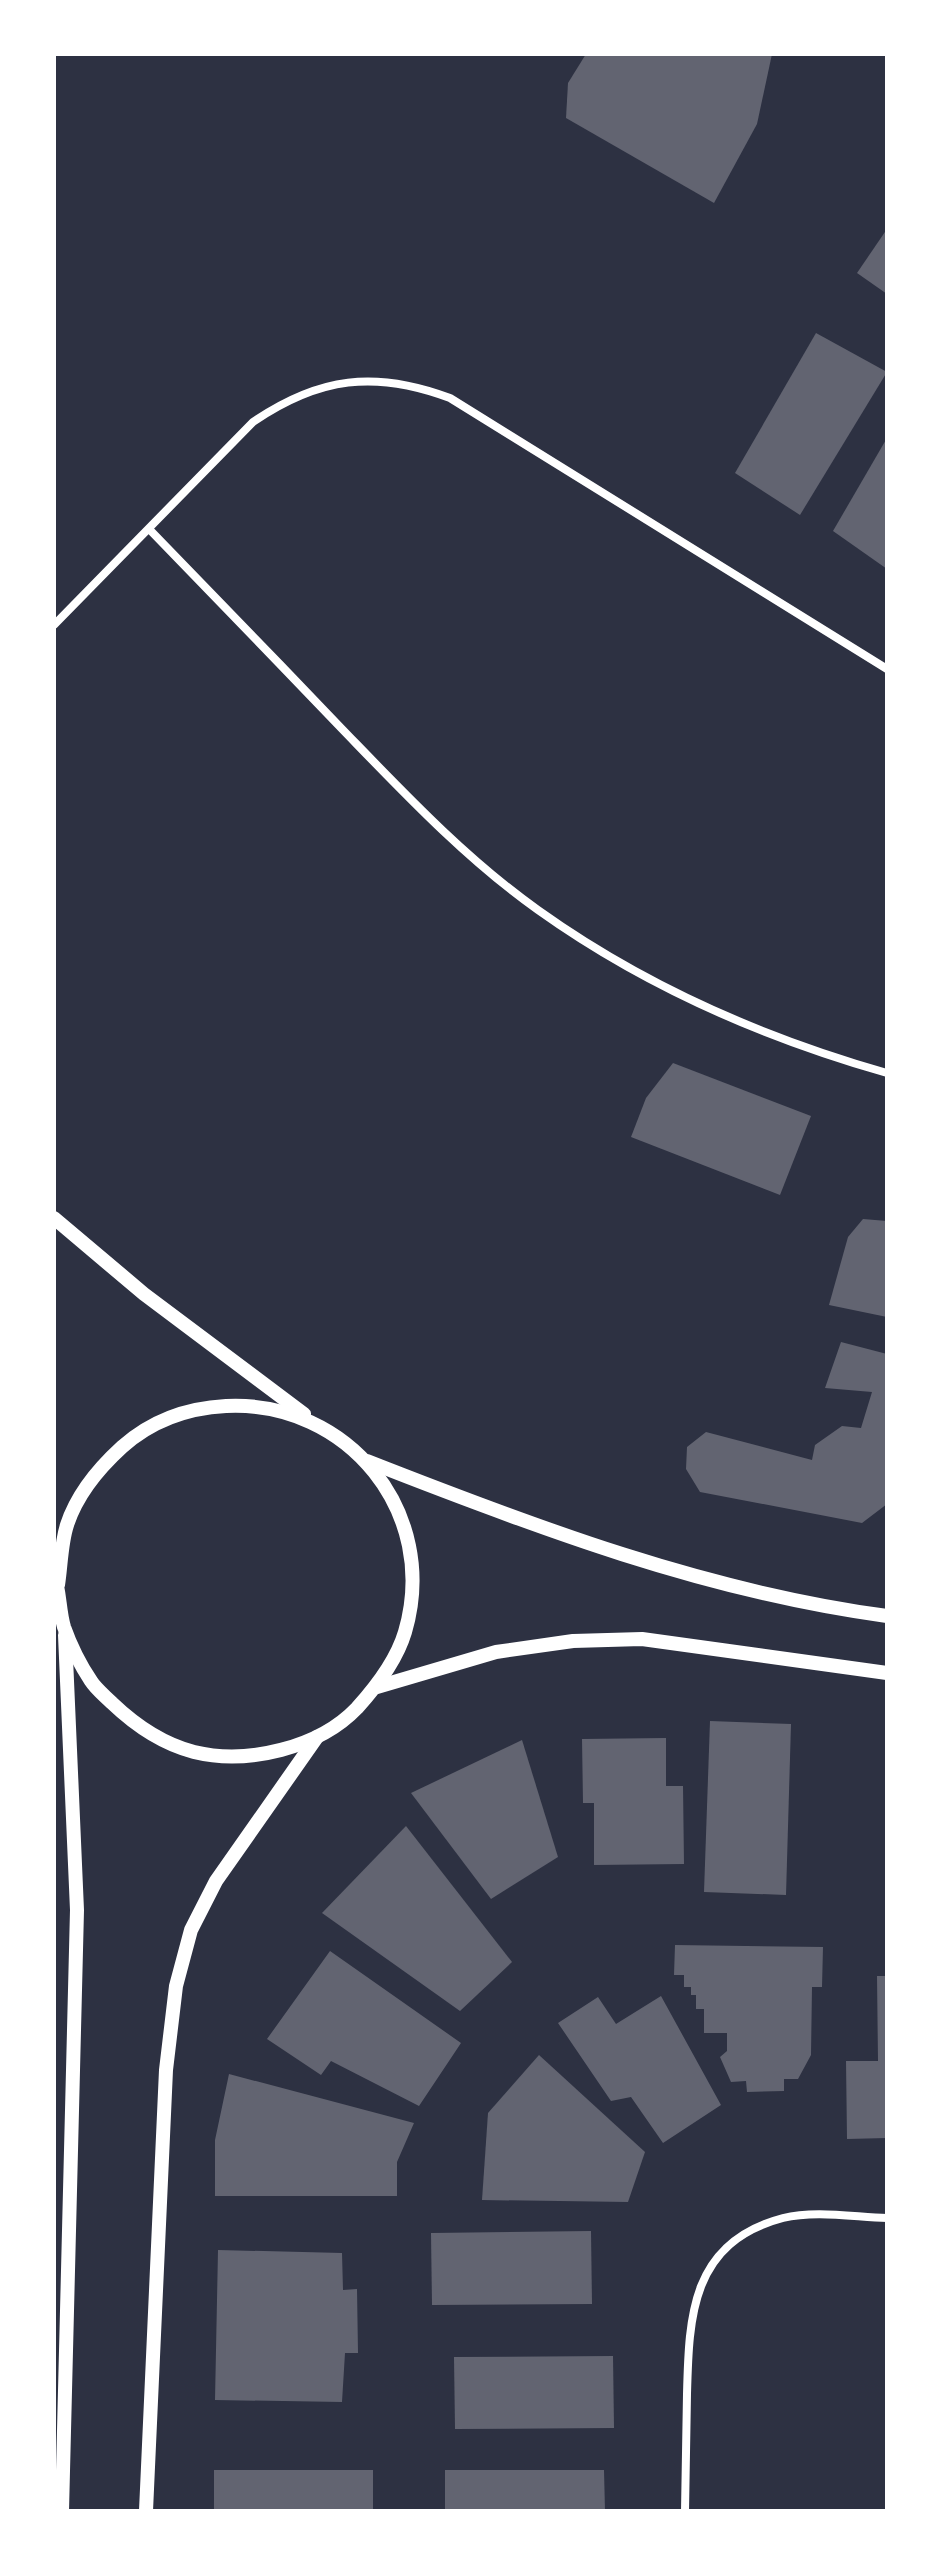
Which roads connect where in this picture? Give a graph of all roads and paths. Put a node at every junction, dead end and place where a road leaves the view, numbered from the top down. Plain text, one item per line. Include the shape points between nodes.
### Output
1 (150, 530) junction
2 (54, 625) edge
3 (887, 669) edge
4 (887, 1073) edge
5 (54, 1218) edge
6 (314, 1421) junction
7 (367, 1461) junction
8 (56, 1579) edge
9 (887, 1616) edge
10 (64, 1627) junction
11 (887, 1673) edge
12 (377, 1687) junction
13 (317, 1737) junction
14 (887, 2218) edge
15 (62, 2511) edge
16 (146, 2511) edge
17 (685, 2511) edge

1 - 2 street
1 - 3 street via 236,438 282,403 314,388 348,381 417,386 450,398
1 - 4 street via 452,840 538,910 620,962 722,1015
5 - 6 street via 144,1294
6 - 7 street
6 - 8 street via 256,1404 196,1408 140,1431 95,1472 67,1525
7 - 9 street via 665,1567 795,1601
7 - 12 street via 400,1512 413,1572 405,1632
8 - 10 street
10 - 13 street via 92,1683 137,1727 194,1752 257,1755
10 - 15 street via 77,1910
11 - 12 street via 642,1639 573,1641 496,1652
12 - 13 street via 350,1715
13 - 16 street via 216,1881 191,1930 176,1986 166,2070
14 - 17 street via 784,2218 753,2230 725,2250 704,2277 692,2308 688,2341

